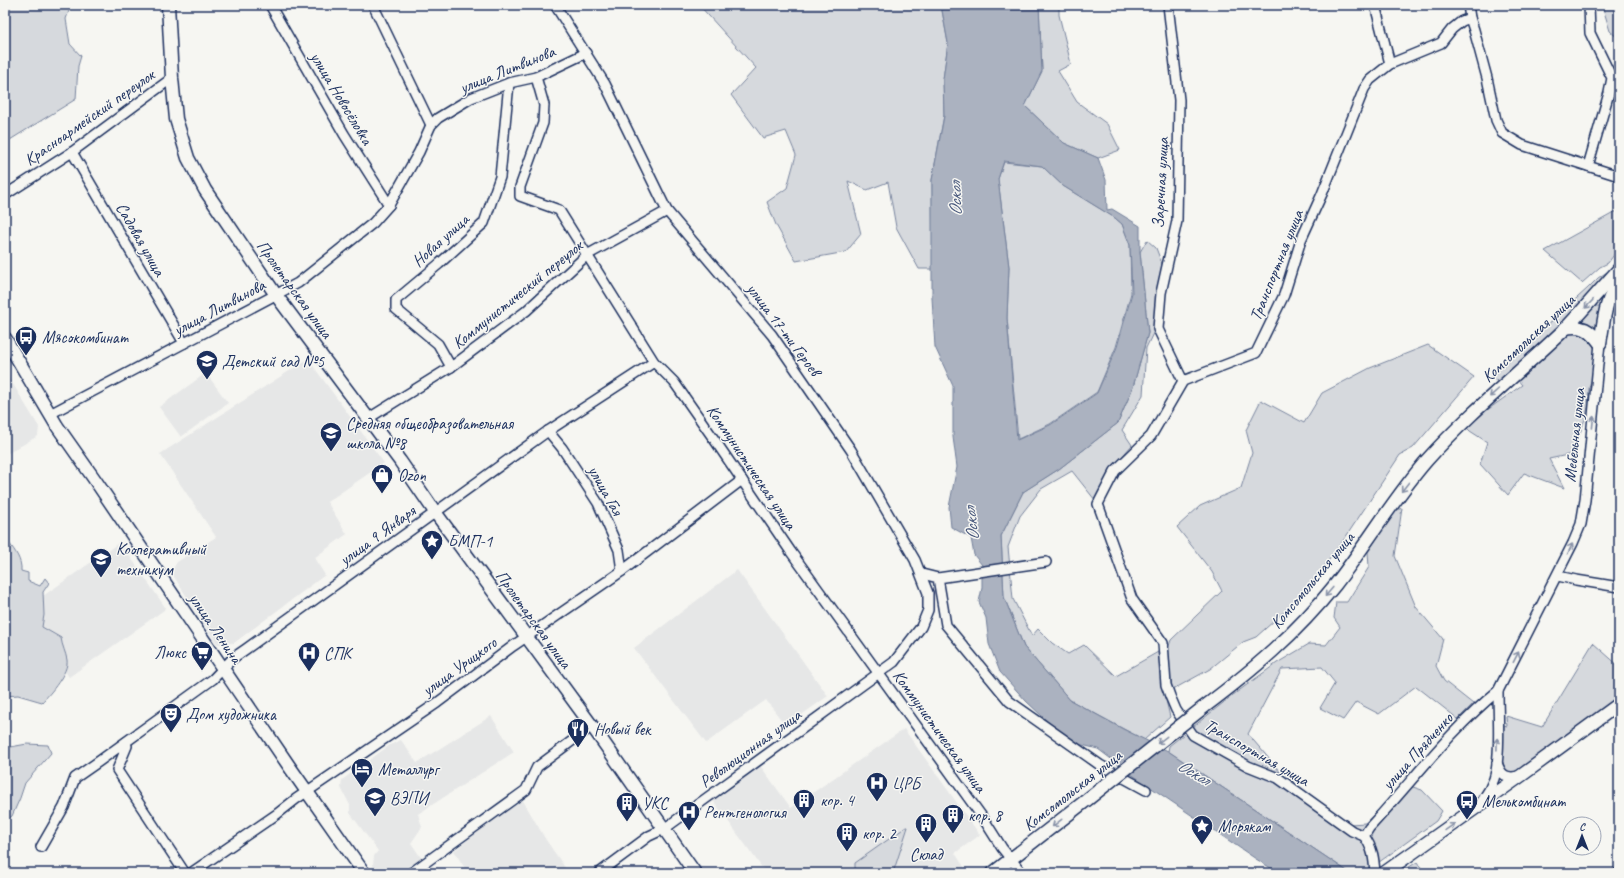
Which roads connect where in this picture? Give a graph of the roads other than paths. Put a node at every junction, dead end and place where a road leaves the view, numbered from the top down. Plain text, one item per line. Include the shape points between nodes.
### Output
1 (168, 5) edge
2 (270, 5) edge
3 (373, 5) edge
4 (556, 5) edge
5 (1168, 5) edge
6 (1375, 5) edge
7 (1468, 5) edge
8 (1589, 5) edge
9 (1470, 18) junction
10 (586, 53) junction
11 (1390, 64) junction
12 (536, 77) junction
13 (172, 78) junction
14 (509, 83) junction
15 (431, 124) junction
16 (72, 152) junction
17 (1588, 166) junction
18 (1619, 176) edge
19 (5, 195) edge
20 (390, 205) junction
21 (667, 211) junction
22 (588, 255) junction
23 (1619, 262) edge
24 (1617, 279) edge
25 (276, 295) junction
26 (1565, 328) junction
27 (5, 338) edge
28 (184, 343) junction
29 (1600, 343) junction
30 (654, 362) junction
31 (451, 367) junction
32 (1183, 381) junction
33 (50, 414) junction
34 (369, 418) junction
35 (548, 431) junction
36 (742, 480) junction
37 (435, 512) junction
38 (1046, 562) dead end
39 (622, 571) junction
40 (922, 574) junction
41 (1558, 576) junction
42 (938, 578) junction
43 (1552, 584) joint
44 (1619, 587) edge
45 (527, 637) junction
46 (223, 669) junction
47 (879, 673) junction
48 (1498, 691) junction
49 (1619, 704) edge
50 (592, 726) junction
51 (126, 742) junction
52 (1497, 763) junction
53 (1522, 775) junction
54 (1146, 790) dead end
55 (307, 792) junction
56 (1478, 806) junction
57 (664, 829) junction
58 (1364, 836) junction
59 (41, 847) dead end
60 (1012, 859) junction
61 (185, 873) edge
62 (191, 873) edge
63 (364, 873) edge
64 (412, 873) edge
65 (598, 873) edge
66 (694, 873) edge
67 (993, 873) edge
68 (1022, 873) edge
69 (1375, 873) edge
70 (1384, 873) edge

1 - 13 main road, Пролетарская улица
2 - 20 street, улица Новосёловка via 344,134
3 - 15 street
4 - 10 street, улица 17-ти Героев
5 - 32 street, Заречная улица via 1179,100 1177,221 1161,293 1158,329
6 - 11 street
7 - 9 street
8 - 17 street via 1590,33 1612,78
9 - 11 street, Транспортная улица via 1452,29 1441,43
9 - 17 street via 1496,120 1502,134 1522,145
10 - 12 street, улица Литвинова
10 - 21 street, улица 17-ти Героев via 605,84
11 - 32 street, Транспортная улица via 1370,80 1364,89 1301,240 1284,295 1256,353
12 - 14 street, улица Литвинова
12 - 22 street, Коммунистическая улица via 544,104 544,123 520,187 520,196 559,210
13 - 16 street, Красноармейский переулок
13 - 25 main road, Пролетарская улица via 176,119 188,158 205,190
14 - 15 street, улица Литвинова via 471,98
14 - 31 street, Новая улица via 500,177 484,222 396,300 396,309 438,344
15 - 20 street, улица Литвинова
16 - 19 street, Красноармейский переулок
16 - 28 street, Садовая улица
17 - 18 street
20 - 25 street, улица Литвинова via 373,223 298,283
21 - 22 street, Коммунистический переулок
21 - 40 street, улица 17-ти Героев via 772,335 851,450
22 - 30 street, Коммунистическая улица
22 - 31 street, Коммунистический переулок via 526,311
23 - 24 street, Мебельная улица
24 -> 26 main road, Комсомольская улица
24 - 29 main road, Мебельная улица via 1606,310
25 - 28 street, улица Литвинова
25 - 34 main road, Пролетарская улица
26 - 29 main road via 1577,326 1587,330 1593,333
26 -> 60 main road, Комсомольская улица, bridge via 1474,412 1427,461 1404,488 1335,585 1283,643 1248,674
27 - 33 main road, улица Ленина
28 - 33 street, улица Литвинова
41 -> 29 street, Мебельная улица via 1581,524
30 - 35 street, улица 9 Января
30 - 36 street, Коммунистическая улица via 674,382
31 - 34 street, Коммунистический переулок
32 - 58 street, Транспортная улица via 1151,436 1115,471 1098,504 1132,599 1163,643 1166,685 1173,703 1193,735 1248,766 1278,778 1352,831
33 - 46 main road, улица Ленина
34 - 37 main road, Пролетарская улица
35 - 37 street, улица 9 Января
35 - 39 street, улица Гая via 598,503 619,550
36 - 39 street, улица Урицкого
36 - 47 street, Коммунистическая улица
37 - 45 main road, Пролетарская улица
37 - 46 street, улица 9 Января via 246,649
38 - 42 street
39 - 45 street, улица Урицкого
40 - 42 street
40 - 47 street, улица 17-ти Героев via 928,593 928,610 921,628 894,662
41 - 43 street, Мебельная улица
41 - 44 street
42 - 54 street via 946,625 1008,701 1100,765
48 -> 43 street, улица Прядченко
45 - 50 main road, Пролетарская улица
45 - 55 street, улица Урицкого via 437,703
46 - 51 street, улица 9 Января
46 - 55 main road, улица Ленина
47 - 57 street, Революционная улица
47 - 60 street, Коммунистическая улица
52 -> 48 street, улица Прядченко
48 - 58 street, улица Прядченко via 1482,704 1432,757
49 - 53 main road, улица Прядченко
50 - 57 main road, Пролетарская улица
50 - 64 street via 537,767 526,790
51 - 59 street, улица 9 Января via 75,778 64,807
51 - 61 street via 127,746 117,770
52 - 53 street via 1500,772 1505,776 1512,778
52 - 56 street, улица Прядченко via 1489,790
53 - 56 main road, улица Прядченко
55 - 62 street, улица Урицкого
55 - 63 main road, улица Ленина
70 -> 56 main road, улица Прядченко
57 - 65 street, Революционная улица via 649,836
57 - 66 main road, Пролетарская улица
58 - 69 street via 1374,857
60 - 67 main road, Комсомольская улица
60 - 68 street, Коммунистическая улица

